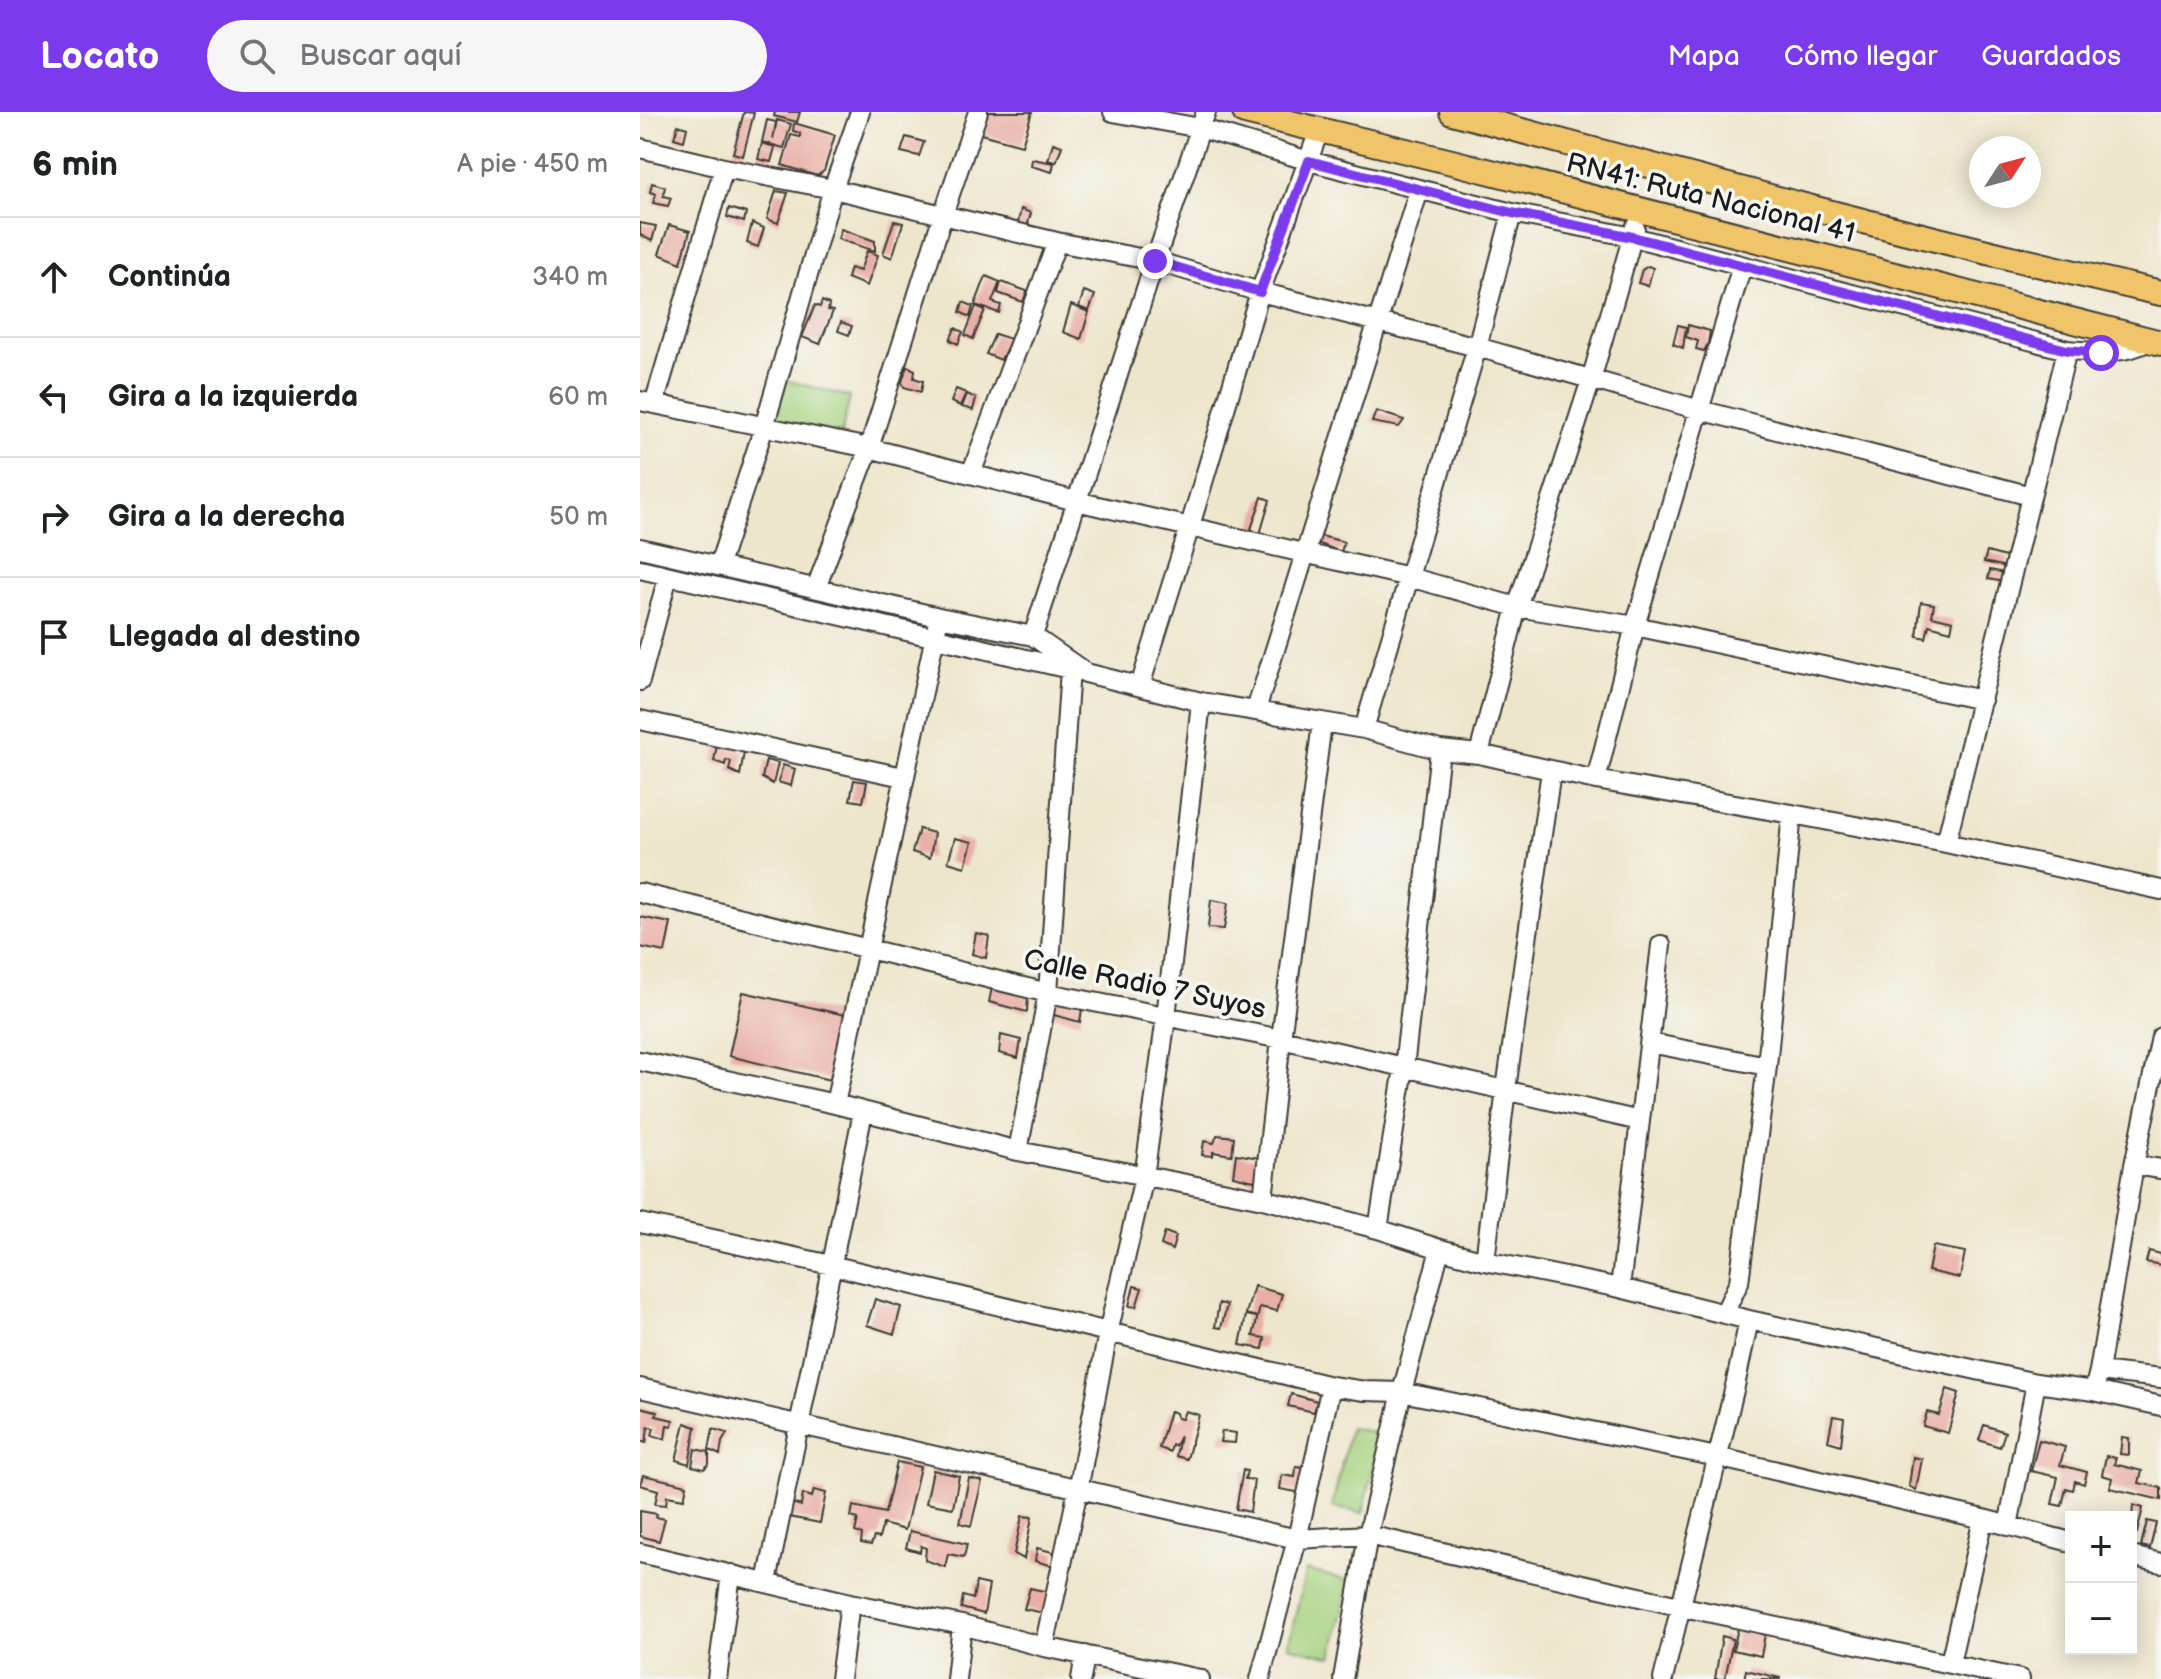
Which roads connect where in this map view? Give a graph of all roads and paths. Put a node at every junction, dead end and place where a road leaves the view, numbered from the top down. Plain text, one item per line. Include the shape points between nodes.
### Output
1 (860, 112) edge
2 (978, 112) edge
3 (1113, 112) edge
4 (1245, 112) edge
5 (1452, 112) edge
6 (1203, 120) edge
7 (1319, 131) junction
8 (640, 148) edge
9 (1309, 161) junction
10 (724, 168) junction
11 (833, 189) junction
12 (1419, 190) junction
13 (1639, 210) junction
14 (1512, 213) junction
15 (943, 215) junction
16 (1633, 237) junction
17 (1057, 242) junction
18 (1155, 261) junction
19 (1742, 266) junction
20 (1260, 292) junction
21 (2161, 293) edge
22 (1377, 322) junction
23 (2155, 342) edge
24 (1477, 347) junction
25 (2067, 350) junction
26 (1591, 380) junction
27 (647, 402) edge
28 (1700, 410) junction
29 (764, 427) junction
30 (869, 448) junction
31 (971, 474) junction
32 (2031, 496) junction
33 (1076, 501) junction
34 (1190, 526) junction
35 (1305, 553) junction
36 (641, 559) edge
37 (719, 565) junction
38 (668, 576) junction
39 (1409, 577) junction
40 (816, 588) junction
41 (1517, 607) junction
42 (939, 617) junction
43 (1635, 626) junction
44 (1033, 636) junction
45 (934, 639) junction
46 (1078, 671) junction
47 (640, 681) edge
48 (1140, 686) junction
49 (1982, 700) junction
50 (1201, 702) junction
51 (1256, 710) junction
52 (640, 720) edge
53 (1322, 723) junction
54 (1364, 729) junction
55 (1440, 750) junction
56 (1479, 754) junction
57 (1551, 771) junction
58 (903, 777) junction
59 (1596, 780) junction
60 (1792, 814) junction
61 (1946, 843) junction
62 (2161, 890) edge
63 (640, 893) edge
64 (1661, 945) dead end
65 (868, 949) junction
66 (1048, 993) junction
67 (1166, 1017) junction
68 (2161, 1037) edge
69 (1281, 1039) junction
70 (1650, 1043) junction
71 (640, 1061) edge
72 (1767, 1066) junction
73 (1404, 1068) junction
74 (1506, 1089) junction
75 (835, 1104) junction
76 (863, 1112) junction
77 (1640, 1121) junction
78 (1018, 1151) junction
79 (2134, 1165) junction
80 (2161, 1169) edge
81 (1144, 1177) junction
82 (1263, 1199) junction
83 (640, 1223) edge
84 (1378, 1229) junction
85 (1440, 1249) junction
86 (1485, 1261) junction
87 (831, 1265) junction
88 (1620, 1288) junction
89 (1724, 1314) junction
90 (1749, 1320) junction
91 (1108, 1333) junction
92 (2099, 1371) junction
93 (2161, 1378) edge
94 (2036, 1383) junction
95 (1331, 1386) junction
96 (640, 1388) edge
97 (2094, 1391) junction
98 (1402, 1392) junction
99 (2161, 1406) edge
100 (798, 1425) junction
101 (1717, 1457) junction
102 (1078, 1490) junction
103 (1983, 1519) junction
104 (2008, 1526) junction
105 (1368, 1535) junction
106 (1297, 1539) junction
107 (2065, 1540) edge
108 (640, 1553) edge
109 (2137, 1557) edge
110 (2161, 1563) edge
111 (731, 1574) junction
112 (767, 1582) junction
113 (850, 1603) junction
114 (1679, 1606) junction
115 (962, 1625) junction
116 (1044, 1647) junction
117 (1085, 1655) junction
118 (1961, 1669) edge
119 (717, 1679) edge
120 (840, 1679) edge
121 (956, 1679) edge
122 (1081, 1679) edge
123 (1200, 1679) edge
124 (1260, 1679) edge
125 (1343, 1679) edge
126 (1663, 1679) edge
127 (2020, 1679) edge

1 - 11 street
2 - 15 street
3 - 6 street
4 - 7 main road, RN41: Ruta Nacional 41
5 - 21 main road, RN41: Ruta Nacional 41 via 1976,250
6 - 9 street
6 - 18 street
7 - 9 street
7 - 13 main road, RN41: Ruta Nacional 41
8 - 10 street
9 - 12 street
9 - 20 street
10 - 11 street
10 - 27 street
11 - 15 street
11 - 29 street
12 - 14 street
12 - 22 street
13 - 16 street
13 - 23 main road, RN41: Ruta Nacional 41
14 - 16 street
14 - 24 street
15 - 17 street
15 - 30 street
16 - 19 street
16 - 26 street
17 - 18 street
17 - 31 street
18 - 20 street
18 - 33 street
19 - 25 street
19 - 28 street
20 - 22 street
20 - 34 street
22 - 24 street
22 - 35 street
23 - 25 street via 2101,353
24 - 26 street
24 - 39 street
25 - 32 street
26 - 28 street
26 - 41 street
27 - 29 street
28 - 32 street
28 - 43 street
29 - 30 street
29 - 37 street
30 - 31 street
30 - 40 street
31 - 33 street
32 - 49 street
33 - 34 street
33 - 44 street
34 - 35 street
34 - 48 street
35 - 39 street
35 - 51 street
36 - 37 street
36 - 38 street
37 - 40 street
38 - 45 street
38 - 47 street
39 - 41 street
39 - 54 street
40 - 42 street
41 - 43 street
41 - 56 street
42 - 44 street
42 - 45 street
43 - 49 street
43 - 59 street
44 - 46 street
45 - 46 street
45 - 58 street
46 - 48 street
46 - 66 street
48 - 50 street
49 - 61 street
50 - 51 street
50 - 67 street
51 - 53 street
52 - 58 street
53 - 54 street
53 - 69 street
54 - 55 street
55 - 56 street
55 - 73 street
56 - 57 street
57 - 59 street
57 - 74 street
58 - 65 street
59 - 60 street
60 - 61 street
60 - 72 street
61 - 62 street
63 - 65 street, Calle Radio 7 Suyos
64 - 70 street
65 - 66 street, Calle Radio 7 Suyos
65 - 75 street
66 - 67 street, Calle Radio 7 Suyos
66 - 78 street
67 - 69 street, Calle Radio 7 Suyos
67 - 81 street
68 - 79 street
69 - 73 street, Calle Radio 7 Suyos
69 - 82 street
70 - 72 street
70 - 77 street
71 - 75 street
72 - 89 street via 1739,1282
73 - 74 street, Calle Radio 7 Suyos
73 - 84 street
74 - 77 street, Calle Radio 7 Suyos
74 - 86 street
75 - 76 street
76 - 78 street
76 - 87 street
77 - 88 street
78 - 81 street
79 - 80 street
79 - 92 street
81 - 82 street
81 - 91 street
82 - 84 street
83 - 87 street
84 - 85 street
85 - 86 street
85 - 98 street
86 - 88 street
87 - 91 street
87 - 100 street
88 - 89 street
89 - 90 street
90 - 94 street
90 - 101 street
91 - 95 street
91 - 102 street
92 - 93 street
92 - 97 street
94 - 97 street
94 - 104 street
95 - 98 street
95 - 106 street
96 - 100 street
97 - 99 street
98 - 101 street
98 - 105 street
100 - 102 street
100 - 112 street
101 - 103 street
101 - 114 street
102 - 106 street
102 - 116 street
103 - 104 street
103 - 118 street
104 - 107 street
105 - 106 street
105 - 114 street
105 - 125 street
106 - 124 street
108 - 111 street
109 - 110 street
111 - 112 street
111 - 119 street
112 - 113 street
113 - 115 street
113 - 120 street
114 - 118 street
114 - 126 street
115 - 116 street
115 - 121 street
116 - 117 street
117 - 122 street
117 - 123 street
118 - 127 street

